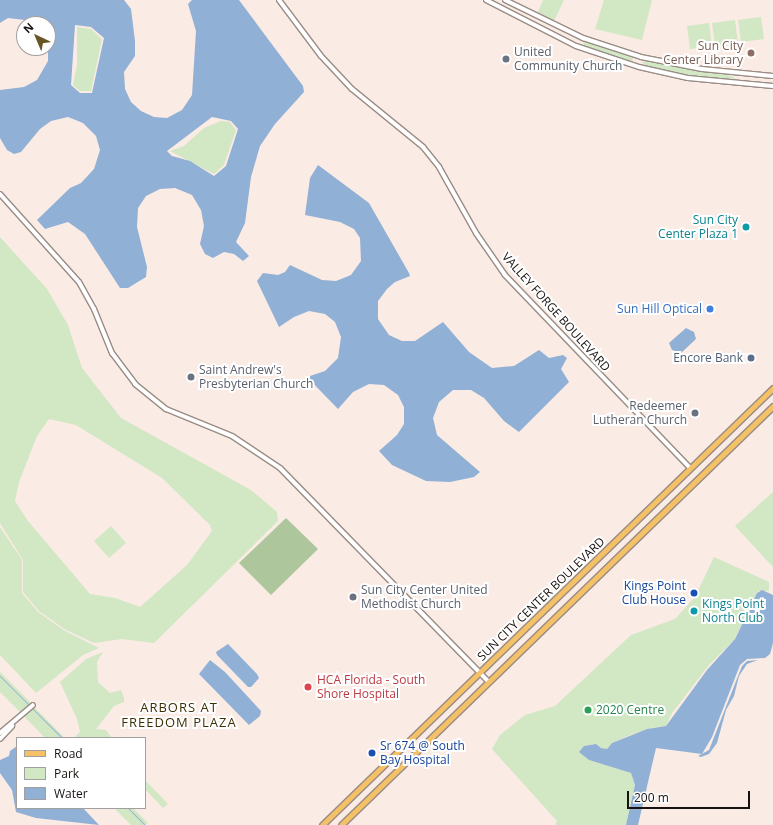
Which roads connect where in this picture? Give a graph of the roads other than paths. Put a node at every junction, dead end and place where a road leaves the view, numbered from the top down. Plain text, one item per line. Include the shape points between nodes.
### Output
1 (279, 0) edge
2 (486, 0) edge
3 (505, 0) edge
4 (580, 36) junction
5 (576, 46) junction
6 (773, 76) edge
7 (773, 86) edge
8 (0, 194) edge
9 (773, 388) edge
10 (773, 406) edge
11 (690, 468) junction
12 (480, 672) junction
13 (490, 682) junction
14 (33, 705) dead end
15 (19, 718) junction
16 (0, 733) edge
17 (0, 739) edge
18 (322, 825) edge
19 (341, 825) edge

1 - 11 street, VALLEY FORGE BOULEVARD via 336,74 364,101 408,134 439,167 476,233 505,275
2 - 5 street
3 - 4 street
4 - 5 street
4 - 6 street via 641,56 688,67
5 - 7 street via 639,67 688,78
8 - 12 street via 79,282 94,309 112,353 135,384 166,409 232,436 280,468
9 - 11 main road, SUN CITY CENTER BOULEVARD
10 - 13 main road, SUN CITY CENTER BOULEVARD
11 - 12 main road, SUN CITY CENTER BOULEVARD
12 - 13 street
12 - 18 main road, SUN CITY CENTER BOULEVARD
13 - 19 main road, SUN CITY CENTER BOULEVARD
14 - 15 street
15 - 16 street
15 - 17 street

